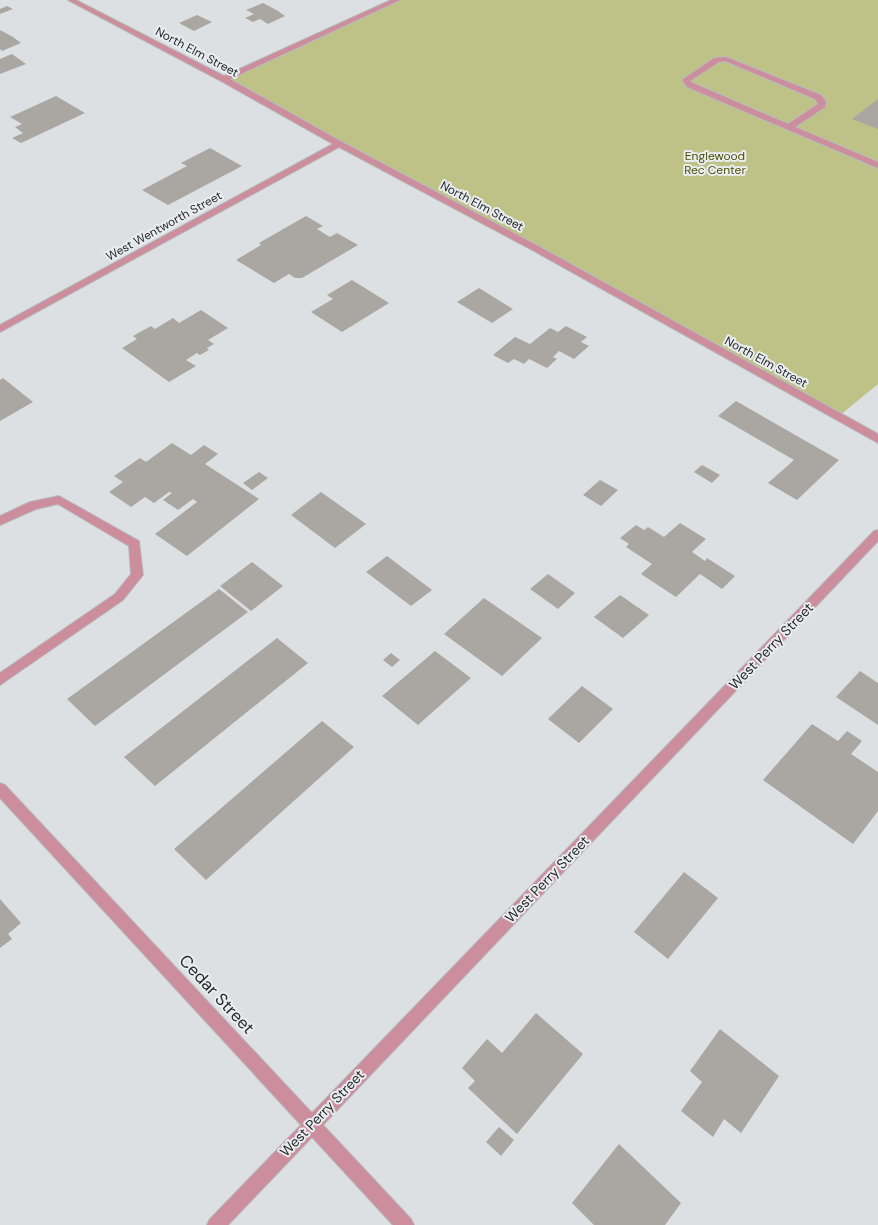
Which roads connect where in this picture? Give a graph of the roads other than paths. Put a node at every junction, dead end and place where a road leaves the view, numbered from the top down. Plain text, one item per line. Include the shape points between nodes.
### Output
1 (71, 0) edge
2 (397, 0) edge
3 (224, 79) junction
4 (789, 127) junction
5 (339, 144) junction
6 (878, 165) edge
7 (0, 329) edge
8 (878, 438) edge
9 (0, 521) edge
10 (878, 534) edge
11 (0, 680) edge
12 (0, 789) edge
13 (312, 1124) junction
14 (216, 1225) edge
15 (405, 1225) edge

1 - 3 street, North Elm Street
2 - 3 street
3 - 5 street, North Elm Street
4 - 4 street via 690,85 686,80 717,60 726,58 818,97 822,101 822,105
4 - 6 street
5 - 7 street, West Wentworth Street
5 - 8 street, North Elm Street via 537,249
9 - 11 street via 34,506 59,500 135,544 137,575 120,597
10 - 13 street, West Perry Street
12 - 13 street, Cedar Street
13 - 14 street, West Perry Street
13 - 15 street, Cedar Street

